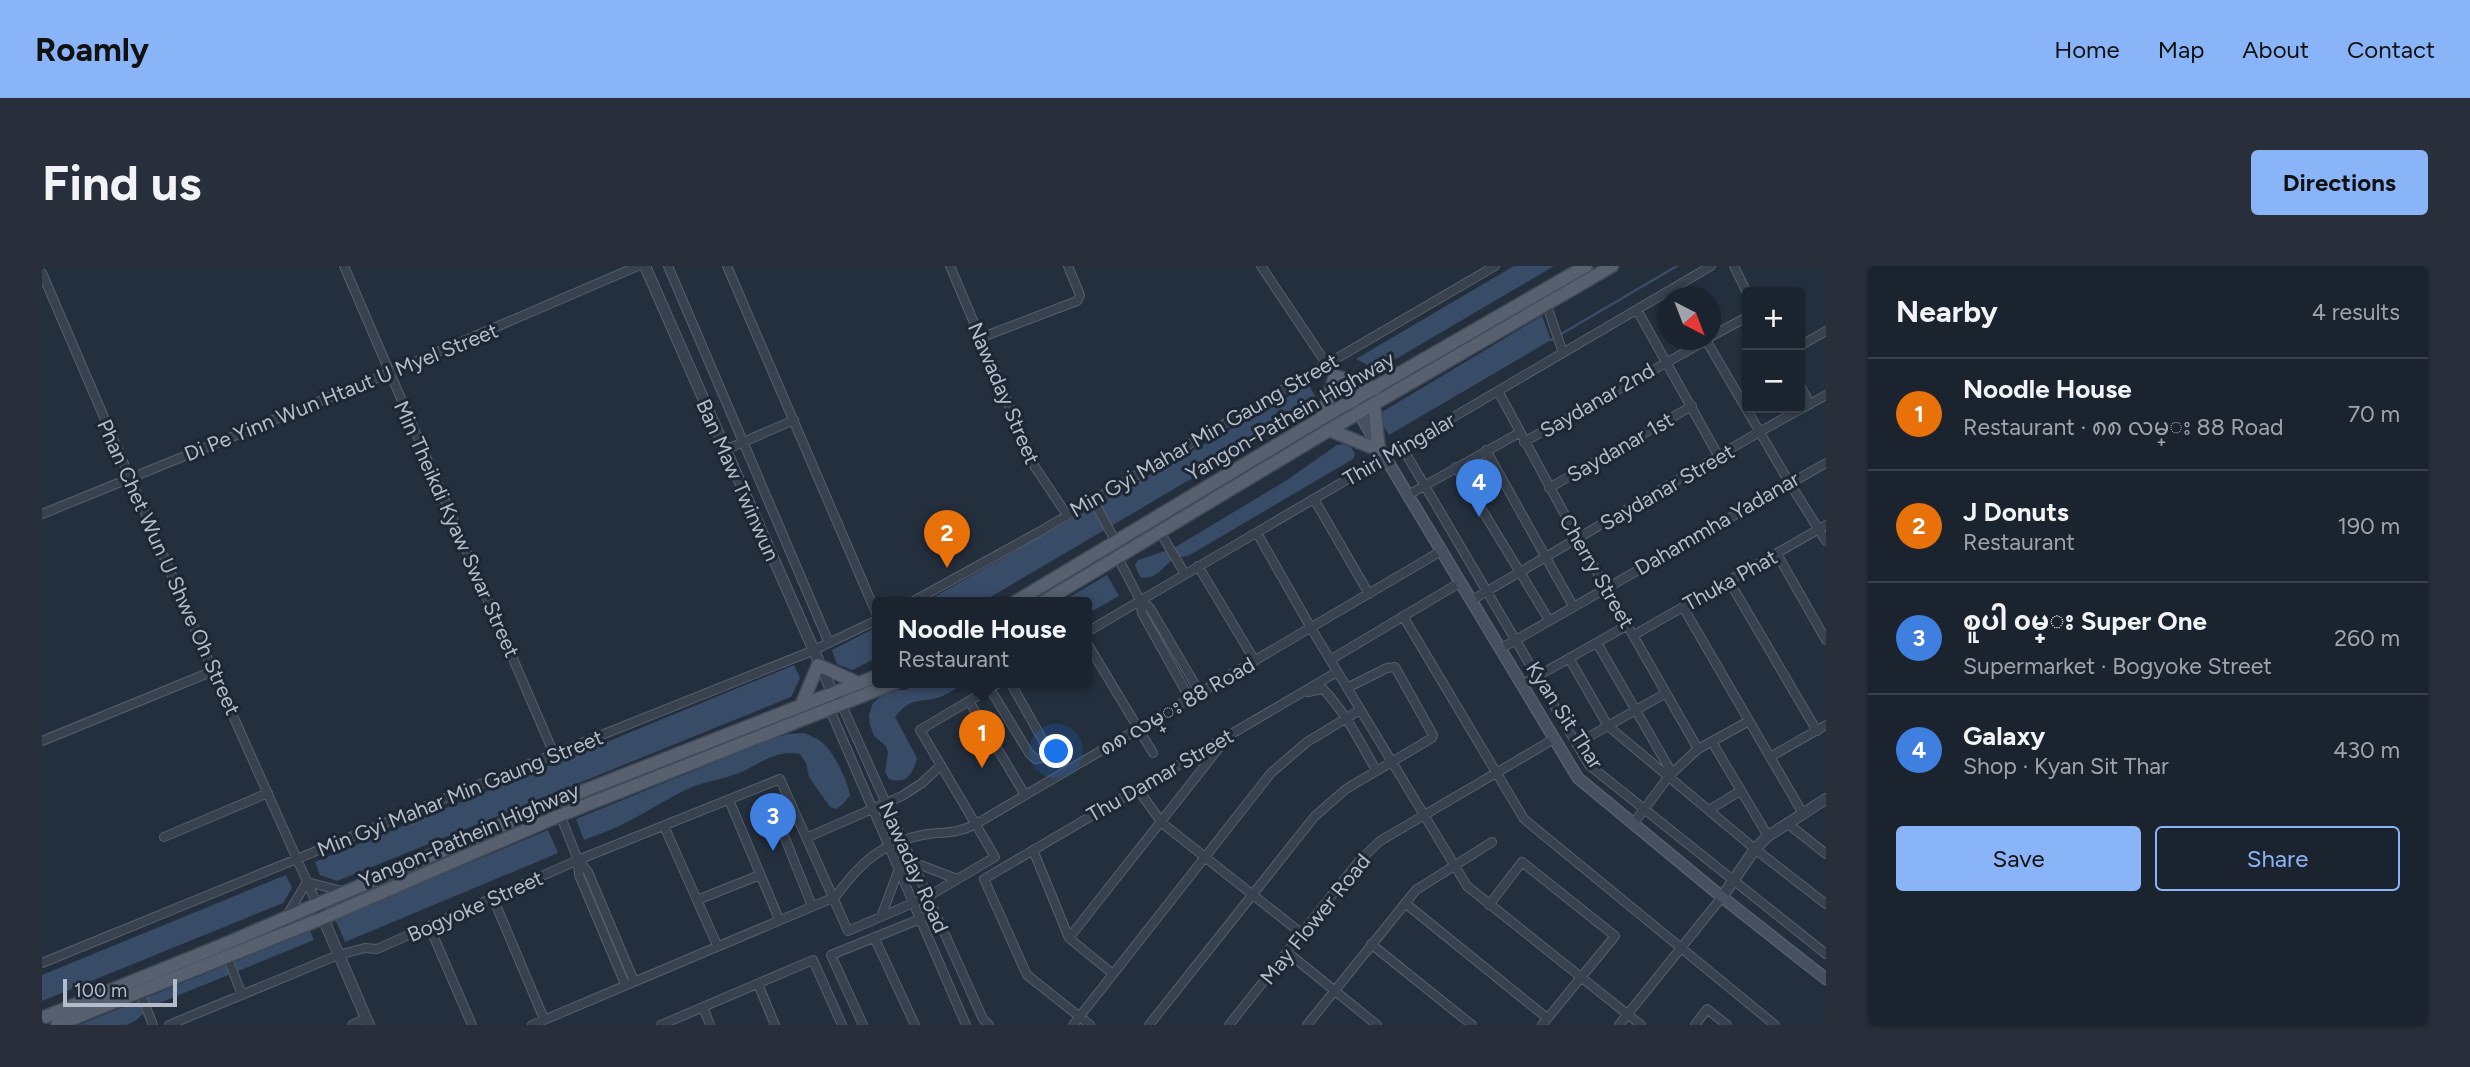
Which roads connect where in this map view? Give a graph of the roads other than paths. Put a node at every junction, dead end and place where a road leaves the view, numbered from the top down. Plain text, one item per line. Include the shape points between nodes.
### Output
1 (344, 266) edge
2 (638, 266) edge
3 (645, 266) edge
4 (668, 266) edge
5 (727, 266) edge
6 (950, 266) edge
7 (1068, 266) edge
8 (1261, 266) edge
9 (1495, 266) edge
10 (1586, 266) edge
11 (1612, 266) edge
12 (1712, 266) edge
13 (1734, 266) edge
14 (42, 273) edge
15 (1744, 287) edge
16 (1546, 303) junction
17 (1637, 310) junction
18 (1742, 320) edge
19 (1826, 331) edge
20 (1721, 332) edge
21 (980, 338) junction
22 (1805, 343) edge
23 (1687, 350) edge
24 (1714, 350) edge
25 (1563, 353) junction
26 (1666, 361) junction
27 (1328, 363) junction
28 (389, 373) junction
29 (1335, 376) junction
30 (1375, 388) junction
31 (1498, 391) junction
32 (1805, 394) edge
33 (1826, 395) edge
34 (1810, 404) junction
35 (1374, 405) junction
36 (1692, 406) junction
37 (1355, 408) junction
38 (1322, 418) junction
39 (794, 421) junction
40 (1329, 430) junction
41 (1760, 431) junction
42 (1519, 433) junction
43 (743, 442) junction
44 (1524, 442) junction
45 (1402, 447) junction
46 (725, 450) junction
47 (1486, 450) junction
48 (1382, 454) junction
49 (1719, 457) junction
50 (1826, 463) edge
51 (1456, 467) junction
52 (129, 478) junction
53 (1789, 482) junction
54 (1424, 486) junction
55 (1549, 488) junction
56 (1408, 495) junction
57 (1314, 499) junction
58 (1095, 502) junction
59 (42, 514) edge
60 (1067, 515) junction
61 (1822, 527) edge
62 (1160, 531) junction
63 (1256, 533) junction
64 (1578, 539) junction
65 (1826, 541) edge
66 (1116, 542) junction
67 (1443, 551) junction
68 (1777, 554) junction
69 (1546, 557) junction
70 (1118, 558) junction
71 (1198, 566) junction
72 (1520, 572) junction
73 (1185, 574) junction
74 (1729, 581) junction
75 (1461, 582) junction
76 (1606, 586) junction
77 (1487, 592) junction
78 (1369, 594) junction
79 (927, 597) edge
80 (1023, 597) edge
81 (1052, 597) edge
82 (1140, 600) junction
83 (1472, 600) junction
84 (872, 605) edge
85 (1573, 606) junction
86 (1683, 607) junction
87 (1403, 616) junction
88 (872, 620) edge
89 (1549, 620) junction
90 (1628, 625) junction
91 (1311, 628) junction
92 (1092, 629) edge
93 (1633, 635) junction
94 (1515, 640) junction
95 (1826, 640) edge
96 (1597, 642) junction
97 (829, 643) junction
98 (1173, 648) junction
99 (1500, 649) junction
100 (812, 651) junction
101 (1092, 651) edge
102 (1165, 653) junction
103 (1569, 658) junction
104 (1330, 660) junction
105 (1255, 661) junction
106 (818, 665) junction
107 (213, 671) junction
108 (1337, 671) junction
109 (1537, 676) junction
110 (872, 678) edge
111 (858, 683) junction
112 (1521, 685) junction
113 (883, 688) edge
114 (990, 688) joint
115 (1013, 688) edge
116 (1347, 688) junction
117 (1200, 693) junction
118 (1666, 693) junction
119 (833, 694) junction
120 (1297, 695) junction
121 (1190, 699) junction
122 (968, 701) junction
123 (843, 705) junction
124 (801, 706) junction
125 (830, 710) junction
126 (1360, 710) junction
127 (1636, 710) junction
128 (1347, 718) junction
129 (1749, 721) junction
130 (1826, 725) edge
131 (1608, 726) junction
132 (1138, 729) junction
133 (1816, 731) junction
134 (1230, 734) junction
135 (1554, 739) junction
136 (42, 741) edge
137 (1712, 742) junction
138 (1576, 744) junction
139 (1698, 749) junction
140 (1153, 753) dead end
141 (554, 754) junction
142 (1770, 757) junction
143 (1391, 761) junction
144 (941, 765) junction
145 (1376, 771) junction
146 (1497, 772) junction
147 (1671, 775) junction
148 (1137, 789) junction
149 (1740, 791) junction
150 (268, 793) junction
151 (1025, 795) junction
152 (1826, 799) edge
153 (729, 800) junction
154 (555, 802) junction
155 (769, 804) dead end
156 (885, 804) junction
157 (873, 809) junction
158 (1644, 810) junction
159 (1709, 810) junction
160 (1802, 813) junction
161 (561, 815) junction
162 (1424, 815) junction
163 (1162, 823) junction
164 (1787, 823) junction
165 (976, 824) junction
166 (1633, 824) junction
167 (664, 826) junction
168 (1768, 836) junction
169 (164, 837) dead end
170 (806, 838) junction
171 (901, 840) junction
172 (1492, 842) dead end
173 (889, 846) junction
174 (1755, 849) junction
175 (1033, 850) junction
176 (1826, 854) edge
177 (1206, 857) junction
178 (298, 860) junction
179 (578, 860) junction
180 (910, 861) junction
181 (1456, 865) junction
182 (899, 869) junction
183 (760, 875) junction
184 (957, 879) junction
185 (1733, 881) junction
186 (307, 882) junction
187 (346, 892) junction
188 (1252, 894) junction
189 (835, 897) junction
190 (927, 897) junction
191 (1722, 897) junction
192 (493, 898) junction
193 (697, 900) junction
194 (914, 903) junction
195 (1405, 903) junction
196 (317, 904) junction
197 (1826, 904) edge
198 (1489, 905) junction
199 (812, 906) junction
200 (935, 913) junction
201 (881, 917) junction
202 (285, 918) junction
203 (323, 918) junction
204 (779, 919) junction
205 (921, 920) junction
206 (429, 926) junction
207 (1301, 933) junction
208 (874, 937) junction
209 (1069, 938) junction
210 (1371, 944) junction
211 (717, 945) junction
212 (1681, 948) junction
213 (1287, 952) junction
214 (1826, 954) edge
215 (338, 955) junction
216 (228, 958) junction
217 (42, 963) edge
218 (1113, 974) junction
219 (1581, 977) junction
220 (1826, 979) edge
221 (629, 982) junction
222 (758, 984) junction
223 (1335, 991) junction
224 (141, 994) junction
225 (242, 995) junction
226 (703, 1007) junction
227 (1628, 1014) junction
228 (1079, 1017) junction
229 (42, 1018) edge
230 (544, 1020) junction
231 (368, 1022) edge
232 (1545, 1022) edge
233 (152, 1023) edge
234 (57, 1025) edge
235 (169, 1025) edge
236 (352, 1025) edge
237 (472, 1025) edge
238 (532, 1025) edge
239 (661, 1025) edge
240 (710, 1025) edge
241 (775, 1025) edge
242 (842, 1025) edge
243 (863, 1025) edge
244 (915, 1025) edge
245 (966, 1025) edge
246 (989, 1025) edge
247 (1073, 1025) edge
248 (1090, 1025) edge
249 (1149, 1025) edge
250 (1230, 1025) edge
251 (1307, 1025) edge
252 (1377, 1025) edge
253 (1472, 1025) edge
254 (1619, 1025) edge
255 (1641, 1025) edge
256 (1695, 1025) edge
257 (1727, 1025) edge
258 (1775, 1025) edge

1 - 28 street, Min Theikdi Kyaw Swar Street
2 - 28 street, Di Pe Yinn Wun Htaut U Myel Street
3 - 46 street, Ban Maw Twinwun
4 - 43 street
5 - 39 street
6 - 21 street, Nawaday Street
7 - 21 street via 1080,295 1077,301
8 - 27 street
9 - 27 street, Min Gyi Mahar Min Gaung Street
10 - 30 main road, Yangon-Pathein Highway
11 - 16 main road, Yangon-Pathein Highway
12 - 17 street, Thiri Mingalar
13 - 15 street
14 - 52 street, Phan Chet Wun U Shwe Oh Street
16 - 25 street
16 - 35 main road, Yangon-Pathein Highway
17 - 25 street, Thiri Mingalar
17 - 26 street
18 - 20 street, Saydanar 2nd
19 - 22 street
21 - 60 street, Nawaday Street via 1035,467
23 - 26 street, Saydanar 2nd
24 - 41 street
25 - 31 street, Thiri Mingalar
26 - 36 street
26 - 44 street, Saydanar 2nd
27 - 29 street
27 - 58 street, Min Gyi Mahar Min Gaung Street
28 - 52 street, Di Pe Yinn Wun Htaut U Myel Street
28 - 141 street, Min Theikdi Kyaw Swar Street
29 - 30 main road
29 - 37 street
29 - 38 main road
30 - 37 main road, Yangon-Pathein Highway
31 - 42 street, Cherry Street
31 - 45 street, Thiri Mingalar
32 - 34 street
33 - 34 street, Saydanar Street
34 - 41 street, Saydanar Street
35 - 37 main road, Yangon-Pathein Highway
35 - 48 main road
36 - 49 street
36 - 55 street, Saydanar 1st
37 - 38 main road, Yangon-Pathein Highway
37 - 40 main road, Yangon-Pathein Highway
37 - 48 main road, Kyan Sit Thar
38 - 66 main road, Yangon-Pathein Highway
39 - 43 street
39 - 84 street
40 - 48 main road
40 - 62 main road, Yangon-Pathein Highway
41 - 49 street, Saydanar Street
41 - 53 street
42 - 44 street, Cherry Street
42 - 47 street
43 - 46 street
43 - 97 street
44 - 55 street, Cherry Street
45 - 48 street, Thiri Mingalar
45 - 54 street
46 - 100 street, Ban Maw Twinwun
47 - 51 street
47 - 69 street
48 - 56 main road, Kyan Sit Thar
48 - 57 street, Thiri Mingalar
49 - 64 street, Saydanar Street
50 - 53 street, Dahammha Yadanar
51 - 54 street
51 - 72 street
52 - 59 street, Di Pe Yinn Wun Htaut U Myel Street
52 - 107 street, Phan Chet Wun U Shwe Oh Street
53 - 61 street
53 - 76 street, Dahammha Yadanar
54 - 56 street
54 - 77 street
55 - 64 street, Cherry Street
56 - 67 main road, Kyan Sit Thar
57 - 63 street, Thiri Mingalar
57 - 78 street
58 - 60 street, Min Gyi Mahar Min Gaung Street
58 - 66 street
60 - 79 street, Min Gyi Mahar Min Gaung Street
61 - 65 street
61 - 68 street, Thuka Phat
62 - 70 main road, Yangon-Pathein Highway
62 - 73 street
63 - 71 street, Thiri Mingalar
63 - 91 street
64 - 69 street, Saydanar Street
64 - 76 street, Cherry Street
66 - 80 main road, Yangon-Pathein Highway
67 - 75 main road, Kyan Sit Thar
67 - 78 street, ၈၈ လမ္း 88 Road
68 - 74 street, Thuka Phat
68 - 95 street
69 - 72 street, Saydanar Street
69 - 85 street
70 - 81 main road, Yangon-Pathein Highway
70 - 82 street
71 - 73 street, Thiri Mingalar
71 - 105 street
72 - 77 street, Saydanar Street
72 - 89 street
73 - 82 street, Thiri Mingalar
74 - 86 street, Thuka Phat
74 - 133 street
75 - 83 main road, Kyan Sit Thar
75 - 87 street
76 - 85 street, Dahammha Yadanar
76 - 90 street, Cherry Street
77 - 83 street, Saydanar Street
77 - 94 street
78 - 91 street, ၈၈ လမ္း 88 Road
82 - 92 street, Thiri Mingalar
82 - 98 street via 1150,608
82 - 102 street via 1142,613
83 - 99 main road, Kyan Sit Thar
85 - 89 street, Dahammha Yadanar
86 - 93 street, Thuka Phat
86 - 129 street
87 - 104 street
87 - 146 street
88 - 97 street, Min Gyi Mahar Min Gaung Street
89 - 94 street, Dahammha Yadanar
90 - 93 street, Cherry Street
90 - 96 street
91 - 104 street
91 - 105 street, ၈၈ လမ္း 88 Road
93 - 118 street, Cherry Street
94 - 99 street, Dahammha Yadanar
94 - 109 street
96 - 103 street
96 - 127 street
97 - 100 street, Min Gyi Mahar Min Gaung Street
98 - 102 street
98 - 117 street
99 - 112 main road, Kyan Sit Thar
100 - 106 street, Ban Maw Twinwun
100 - 141 street, Min Gyi Mahar Min Gaung Street
101 - 132 street
102 - 121 street
103 - 109 street
103 - 131 street
104 - 108 street
105 - 117 street, ၈၈ လမ္း 88 Road
106 - 111 main road
106 - 119 street, Ban Maw Twinwun
106 - 124 main road
107 - 136 street
107 - 150 street, Phan Chet Wun U Shwe Oh Street
108 - 116 street
108 - 120 street, Thu Damar Street
109 - 112 street
109 - 138 street
110 - 111 main road, Yangon-Pathein Highway
111 - 119 main road, Yangon-Pathein Highway
112 - 135 main road, Kyan Sit Thar
113 - 123 main road, Yangon-Pathein Highway
114 - 115 street via 1029,753 1042,758 1045,744
114 - 122 street
116 - 126 street
116 - 143 street via 1395,667 1433,735 1430,741
117 - 121 street, ၈၈ လမ္း 88 Road
118 - 127 street
118 - 139 street, Cherry Street
119 - 123 street, Nawaday Road
119 - 124 main road, Yangon-Pathein Highway
119 - 125 street
120 - 128 street via 1323,690
120 - 134 street, Thu Damar Street
121 - 132 street, ၈၈ လမ္း 88 Road
122 - 144 street via 920,730
122 - 151 street
123 - 125 main road, Yangon-Pathein Highway
123 - 156 street, Nawaday Road
124 - 154 main road, Yangon-Pathein Highway
125 - 157 street, Nawaday Road
125 - 161 main road, Yangon-Pathein Highway
126 - 128 street
126 - 143 street
127 - 131 street
127 - 147 street
128 - 145 street
128 - 177 street via 1307,742 1271,773
129 - 137 street
129 - 142 street
130 - 133 street
131 - 138 street
131 - 147 street
132 - 140 street
132 - 151 street, ၈၈ လမ္း 88 Road
133 - 142 street
134 - 148 street, Thu Damar Street
134 - 163 street
135 - 146 street, May Flower Road
135 - 166 main road, Kyan Sit Thar via 1578,778
137 - 139 street
137 - 149 street
138 - 158 street via 1588,765
139 - 147 street
141 - 178 street, Min Gyi Mahar Min Gaung Street
142 - 160 street
143 - 145 street
143 - 162 street
144 - 156 street via 922,783
144 - 165 street
145 - 188 street via 1315,816
146 - 162 street, May Flower Road
146 - 212 street via 1524,819
147 - 158 street
147 - 159 street
148 - 163 street
148 - 175 street, Thu Damar Street
149 - 159 street
149 - 168 street
150 - 169 street
150 - 178 street, Phan Chet Wun U Shwe Oh Street
151 - 165 street, ၈၈ လမ္း 88 Road
152 - 160 street
153 - 167 street, Bogyoke Street
153 - 170 street, Bogyoke Street via 780,779
153 - 183 street
154 - 161 street
154 - 187 main road, Yangon-Pathein Highway
155 - 199 street
156 - 157 street
156 - 171 street, Nawaday Road
157 - 170 street
157 - 173 street, Nawaday Road
158 - 166 street
158 - 185 street
159 - 174 street
160 - 164 street
161 - 179 street
161 - 203 main road, Yangon-Pathein Highway
162 - 181 street
162 - 207 street, May Flower Road via 1380,841 1359,861
163 - 177 street
163 - 209 street
164 - 168 street
164 - 176 street
165 - 171 street, ၈၈ လမ္း 88 Road via 962,831
165 - 184 street via 995,857
166 - 191 main road, Kyan Sit Thar
167 - 179 street, Bogyoke Street
167 - 193 street
168 - 174 street
170 - 189 street
171 - 173 street, ၈၈ လမ္း 88 Road
171 - 180 street, Nawaday Road
172 - 181 street
173 - 182 street, Nawaday Road
173 - 189 street, ၈၈ လမ္း 88 Road via 857,868
174 - 185 street
174 - 197 street
175 - 209 street
175 - 228 street, Thu Damar Street via 984,879 1027,975
177 - 188 street
177 - 218 street
178 - 186 street, Phan Chet Wun U Shwe Oh Street
178 - 217 street, Min Gyi Mahar Min Gaung Street
179 - 192 street, Bogyoke Street
179 - 221 street via 588,872
180 - 184 street
180 - 190 street, Nawaday Road
181 - 195 street via 1416,890
181 - 198 street via 1467,887
182 - 194 street, Nawaday Road
182 - 201 street
183 - 193 street
183 - 204 street
184 - 190 street
185 - 191 street
185 - 214 street
186 - 187 street
186 - 196 street, Phan Chet Wun U Shwe Oh Street
186 - 202 street
187 - 196 main road, Yangon-Pathein Highway
188 - 207 street
188 - 249 street
189 - 199 street
189 - 201 street via 848,931
190 - 194 street
190 - 200 street, Nawaday Road
191 - 212 street
191 - 220 main road, Kyan Sit Thar
192 - 206 street, Bogyoke Street
192 - 230 street
193 - 211 street
194 - 201 street
194 - 205 street, Nawaday Road
195 - 210 street
195 - 232 street
196 - 202 main road, Yangon-Pathein Highway
196 - 203 street
198 - 219 street
198 - 219 street via 1521,862 1532,870 1615,936
199 - 204 street
200 - 205 street
200 - 246 street, Nawaday Road
202 - 229 main road, Yangon-Pathein Highway
203 - 215 street
203 - 216 main road, Yangon-Pathein Highway
204 - 211 street
205 - 208 street
205 - 245 street, Nawaday Road
206 - 215 street, Bogyoke Street via 377,949
206 - 237 street
207 - 213 street, May Flower Road
208 - 243 street via 831,955
208 - 244 street
209 - 218 street
210 - 223 street
210 - 253 street
211 - 221 street
212 - 227 street
212 - 258 street
213 - 223 street
213 - 250 street, May Flower Road
215 - 225 street, Bogyoke Street
215 - 231 street
216 - 224 main road, Yangon-Pathein Highway
216 - 225 street
218 - 228 street
219 - 227 street
219 - 232 street
221 - 230 street
222 - 226 street
222 - 241 street
222 - 242 street via 813,960
223 - 251 street
223 - 252 street
224 - 233 street
224 - 234 main road, Yangon-Pathein Highway
225 - 235 street, Bogyoke Street
226 - 239 street
226 - 240 street
227 - 254 street
227 - 255 street
228 - 247 street
228 - 248 street
230 - 238 street
231 - 236 street
256 - 257 street via 1707,1009

